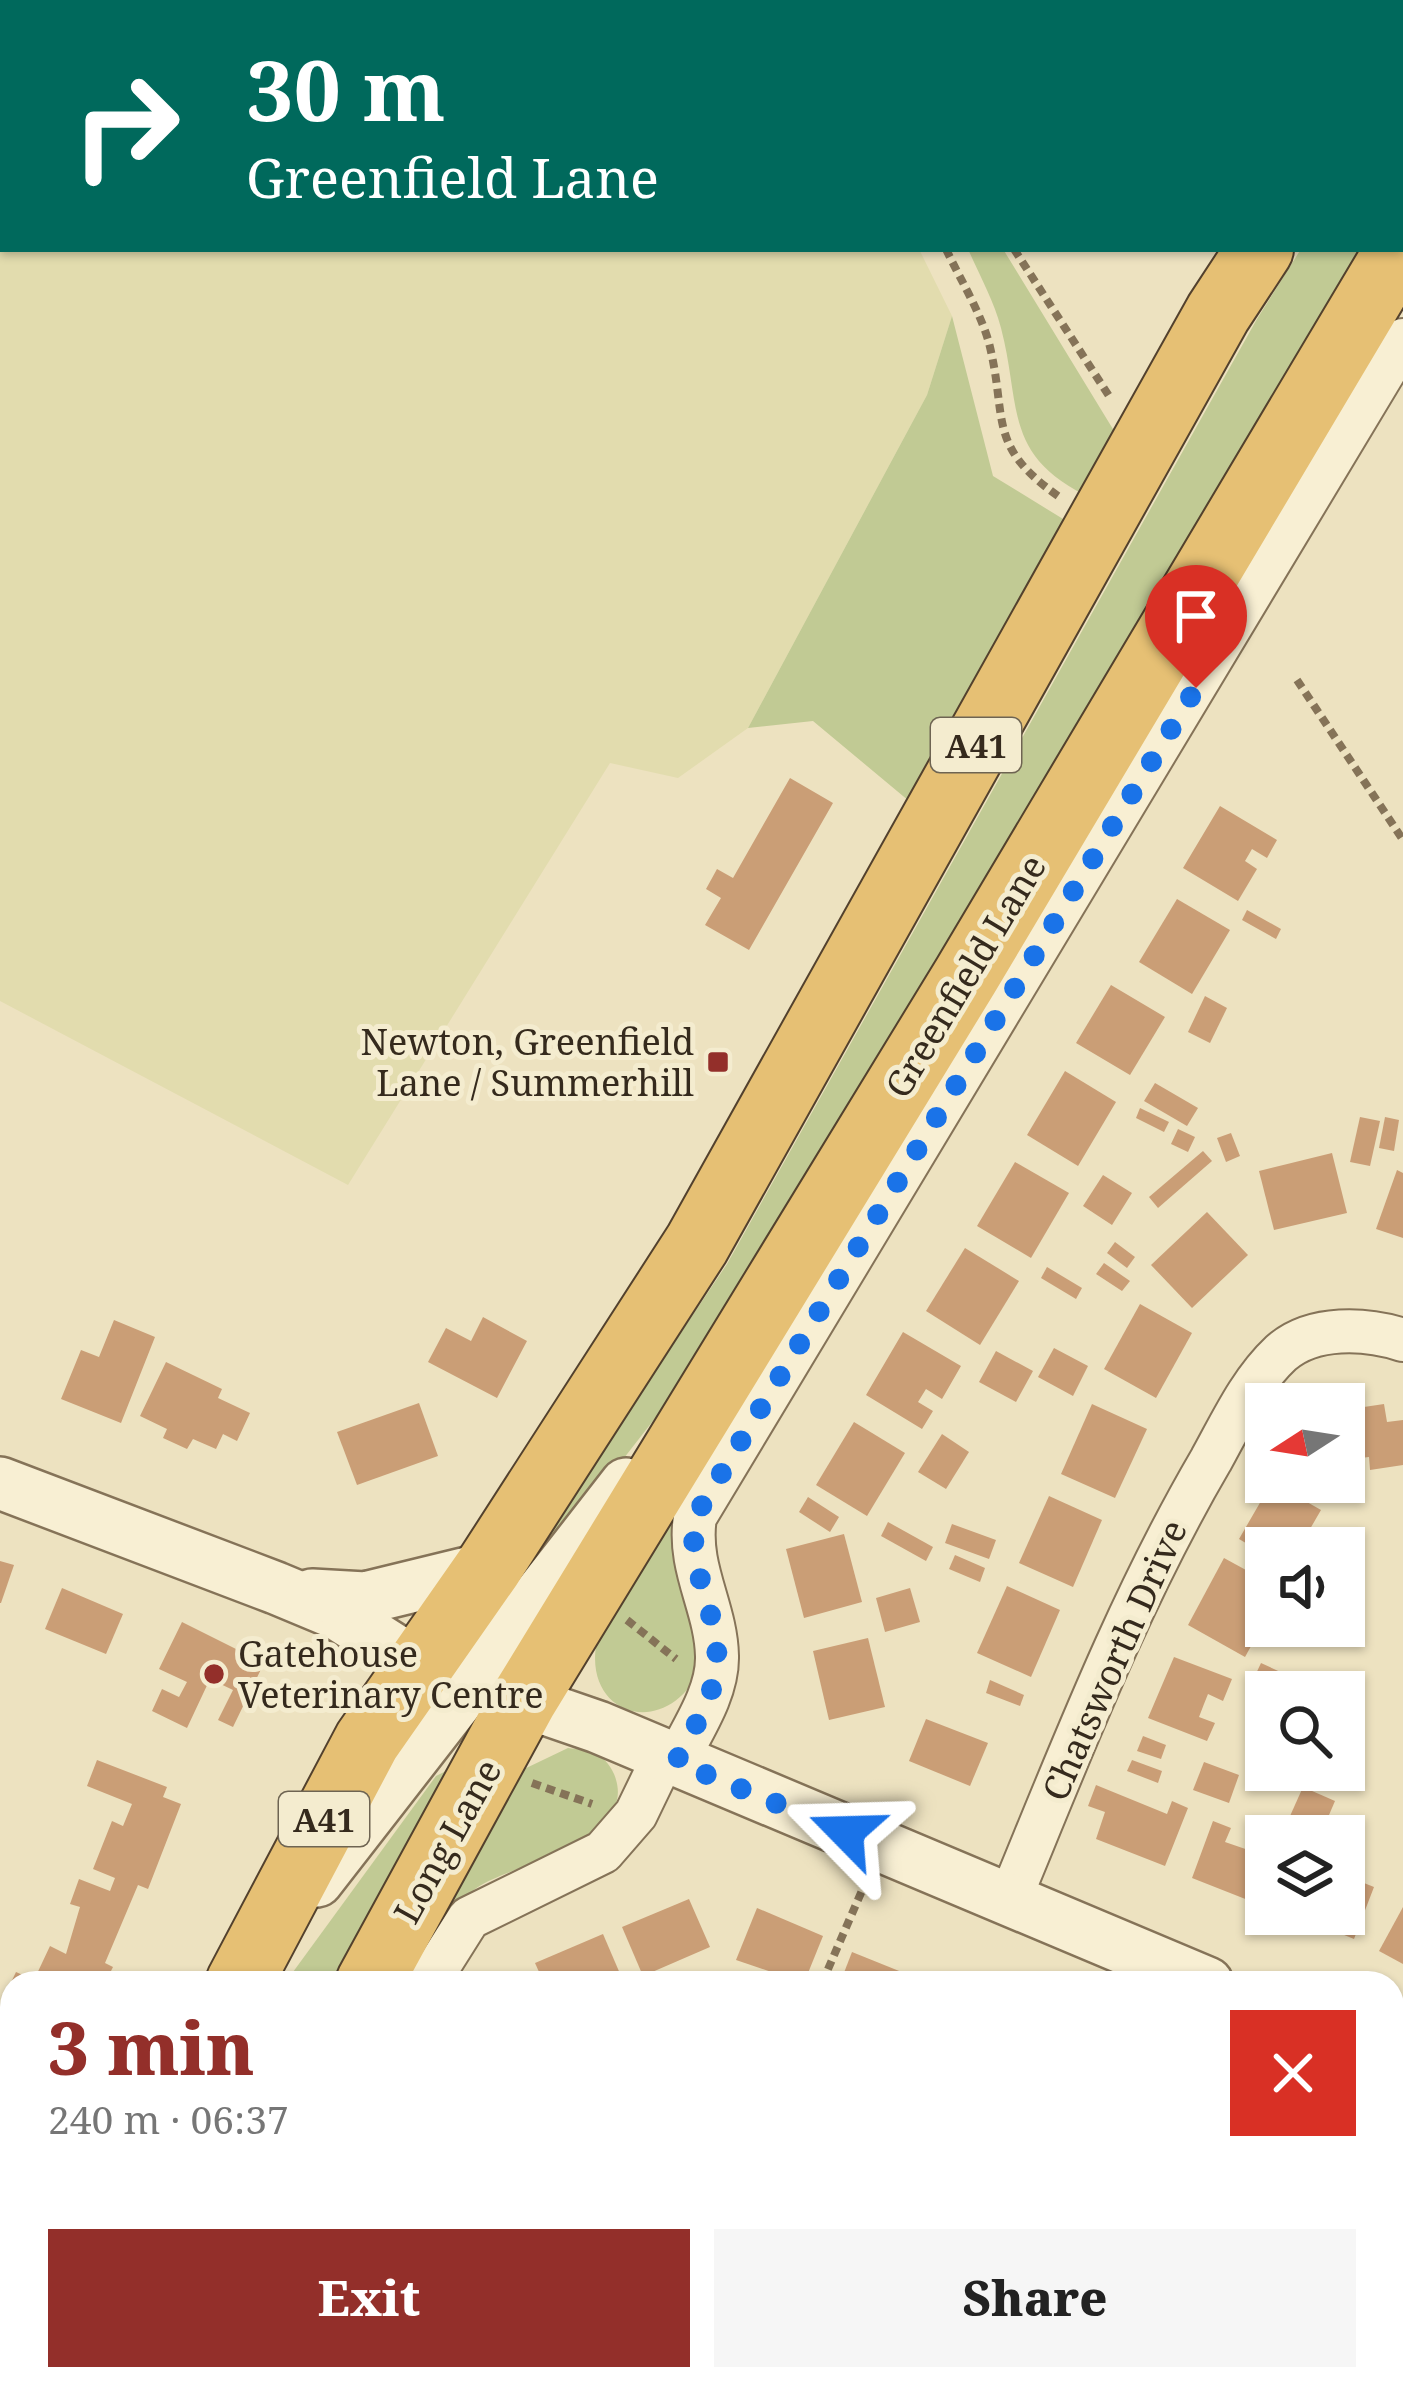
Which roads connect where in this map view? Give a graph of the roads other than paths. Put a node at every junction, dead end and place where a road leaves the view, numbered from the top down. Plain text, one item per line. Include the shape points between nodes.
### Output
1 (1258, 252) edge
2 (1397, 252) edge
3 (1403, 340) edge
4 (757, 1319) junction
5 (1403, 1340) edge
6 (0, 1484) edge
7 (488, 1568) junction
8 (276, 1588) junction
9 (472, 1684) junction
10 (670, 1759) junction
11 (1009, 1901) junction
12 (245, 1971) edge
13 (373, 1971) edge
14 (436, 1971) edge
15 (1178, 1971) edge

1 - 7 highway, A41 via 697,1244
2 - 4 highway, Greenfield Lane / A41
3 - 10 street, Greenfield Lane via 695,1517 692,1557 717,1654 712,1688
4 - 9 street
4 - 9 highway, Greenfield Lane / A41 via 587,1594
5 - 11 street, Chatsworth Drive via 1376,1331 1321,1334 1284,1350 1256,1381 1157,1552
6 - 8 street
7 - 8 street via 365,1598
7 - 9 highway, A41
8 - 9 street
9 - 10 street
9 - 12 highway, A41 via 367,1741
9 - 13 highway, Long Lane / A41
10 - 11 street
10 - 14 street, Long Lane via 603,1852 470,1918
11 - 15 street

